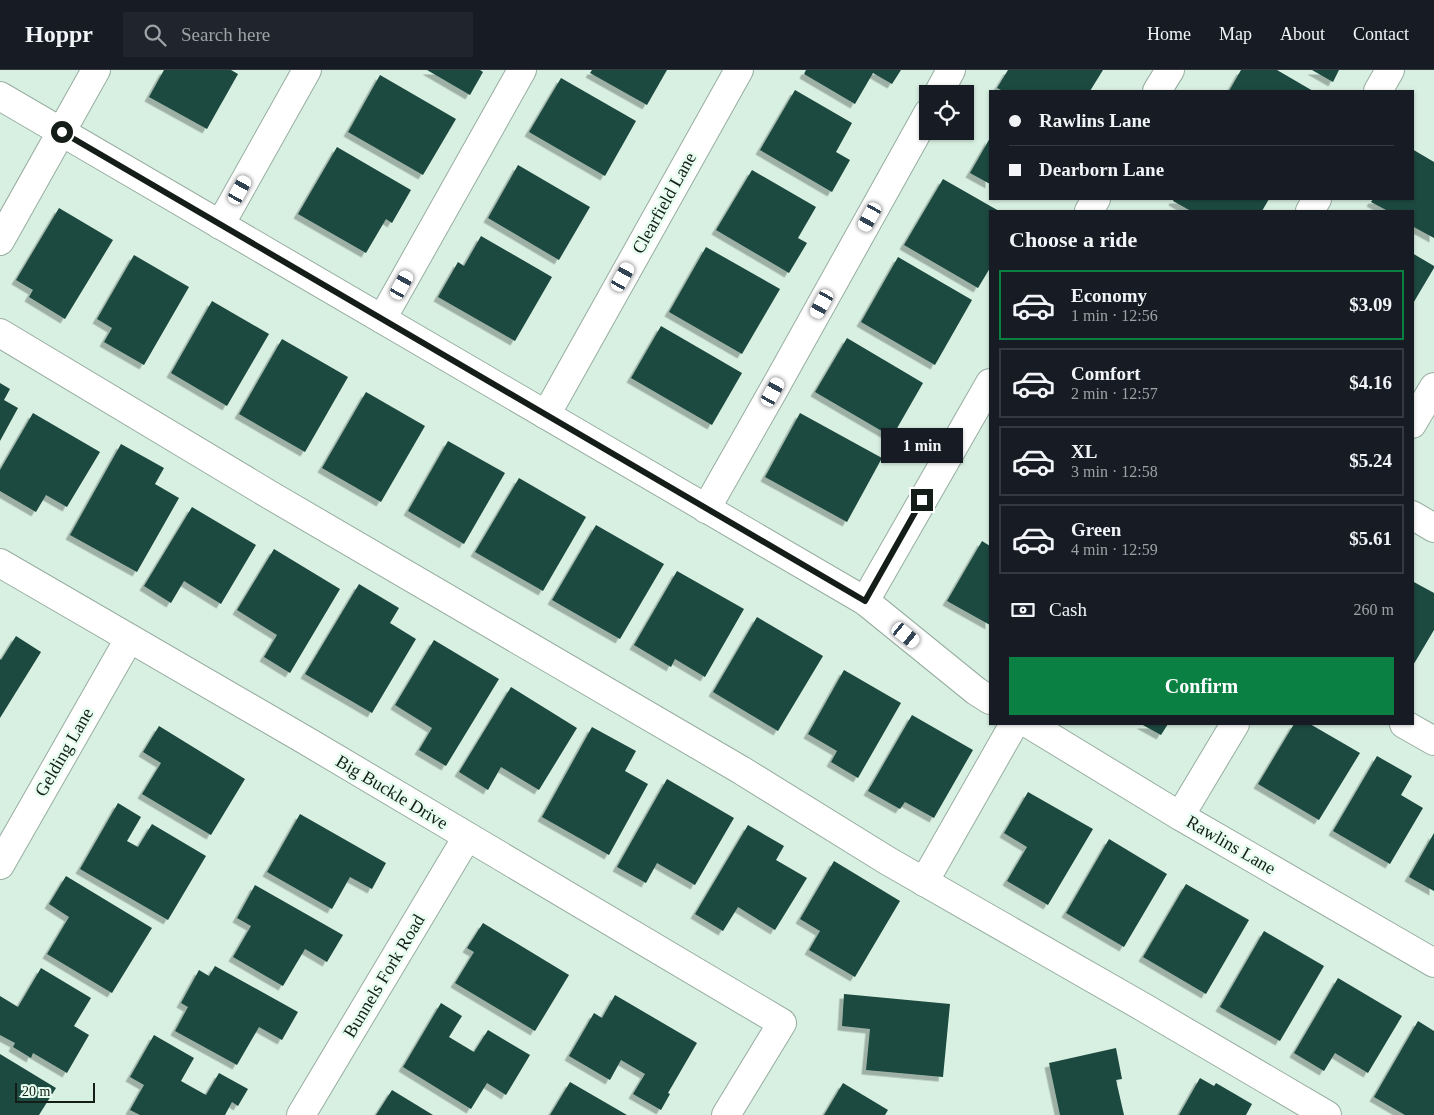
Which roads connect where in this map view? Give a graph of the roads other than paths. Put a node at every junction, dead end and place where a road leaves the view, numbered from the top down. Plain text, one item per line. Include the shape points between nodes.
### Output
1 (96, 70) edge
2 (307, 70) edge
3 (522, 70) edge
4 (739, 70) edge
5 (951, 70) edge
6 (1170, 70) edge
7 (1390, 70) edge
8 (943, 85) edge
9 (1158, 90) edge
10 (1379, 90) edge
11 (0, 96) edge
12 (919, 129) edge
13 (62, 132) junction
14 (220, 225) junction
15 (0, 241) edge
16 (382, 319) junction
17 (0, 332) edge
18 (989, 385) edge
19 (1434, 388) edge
20 (546, 415) junction
21 (1414, 421) edge
22 (706, 509) junction
23 (1414, 516) edge
24 (1434, 528) edge
25 (0, 563) edge
26 (865, 601) junction
27 (129, 639) junction
28 (989, 699) edge
29 (1013, 725) edge
30 (1031, 725) edge
31 (1234, 725) edge
32 (1406, 725) edge
33 (1434, 741) edge
34 (1180, 816) junction
35 (467, 837) junction
36 (0, 865) edge
37 (924, 882) junction
38 (1434, 963) edge
39 (301, 1115) edge
40 (726, 1115) edge
41 (1327, 1115) edge

1 - 13 street
2 - 14 street
3 - 16 street
4 - 20 street, Clearfield Lane
5 - 8 street
6 - 9 street
7 - 10 street
11 - 13 street
12 - 22 street
13 - 14 street
13 - 15 street
14 - 16 street
16 - 20 street
17 - 37 street via 270,495 741,770
18 - 26 street
19 - 21 street
20 - 22 street
22 - 26 street
23 - 24 street
25 - 27 street, Big Buckle Drive
26 - 28 street
27 - 35 street, Big Buckle Drive
27 - 36 street, Gelding Lane
29 - 37 street
30 - 34 street, Rawlins Lane
31 - 34 street
32 - 33 street
34 - 38 street, Rawlins Lane
35 - 39 street, Bunnels Fork Road
35 - 40 street, Big Buckle Drive via 782,1023
37 - 41 street

